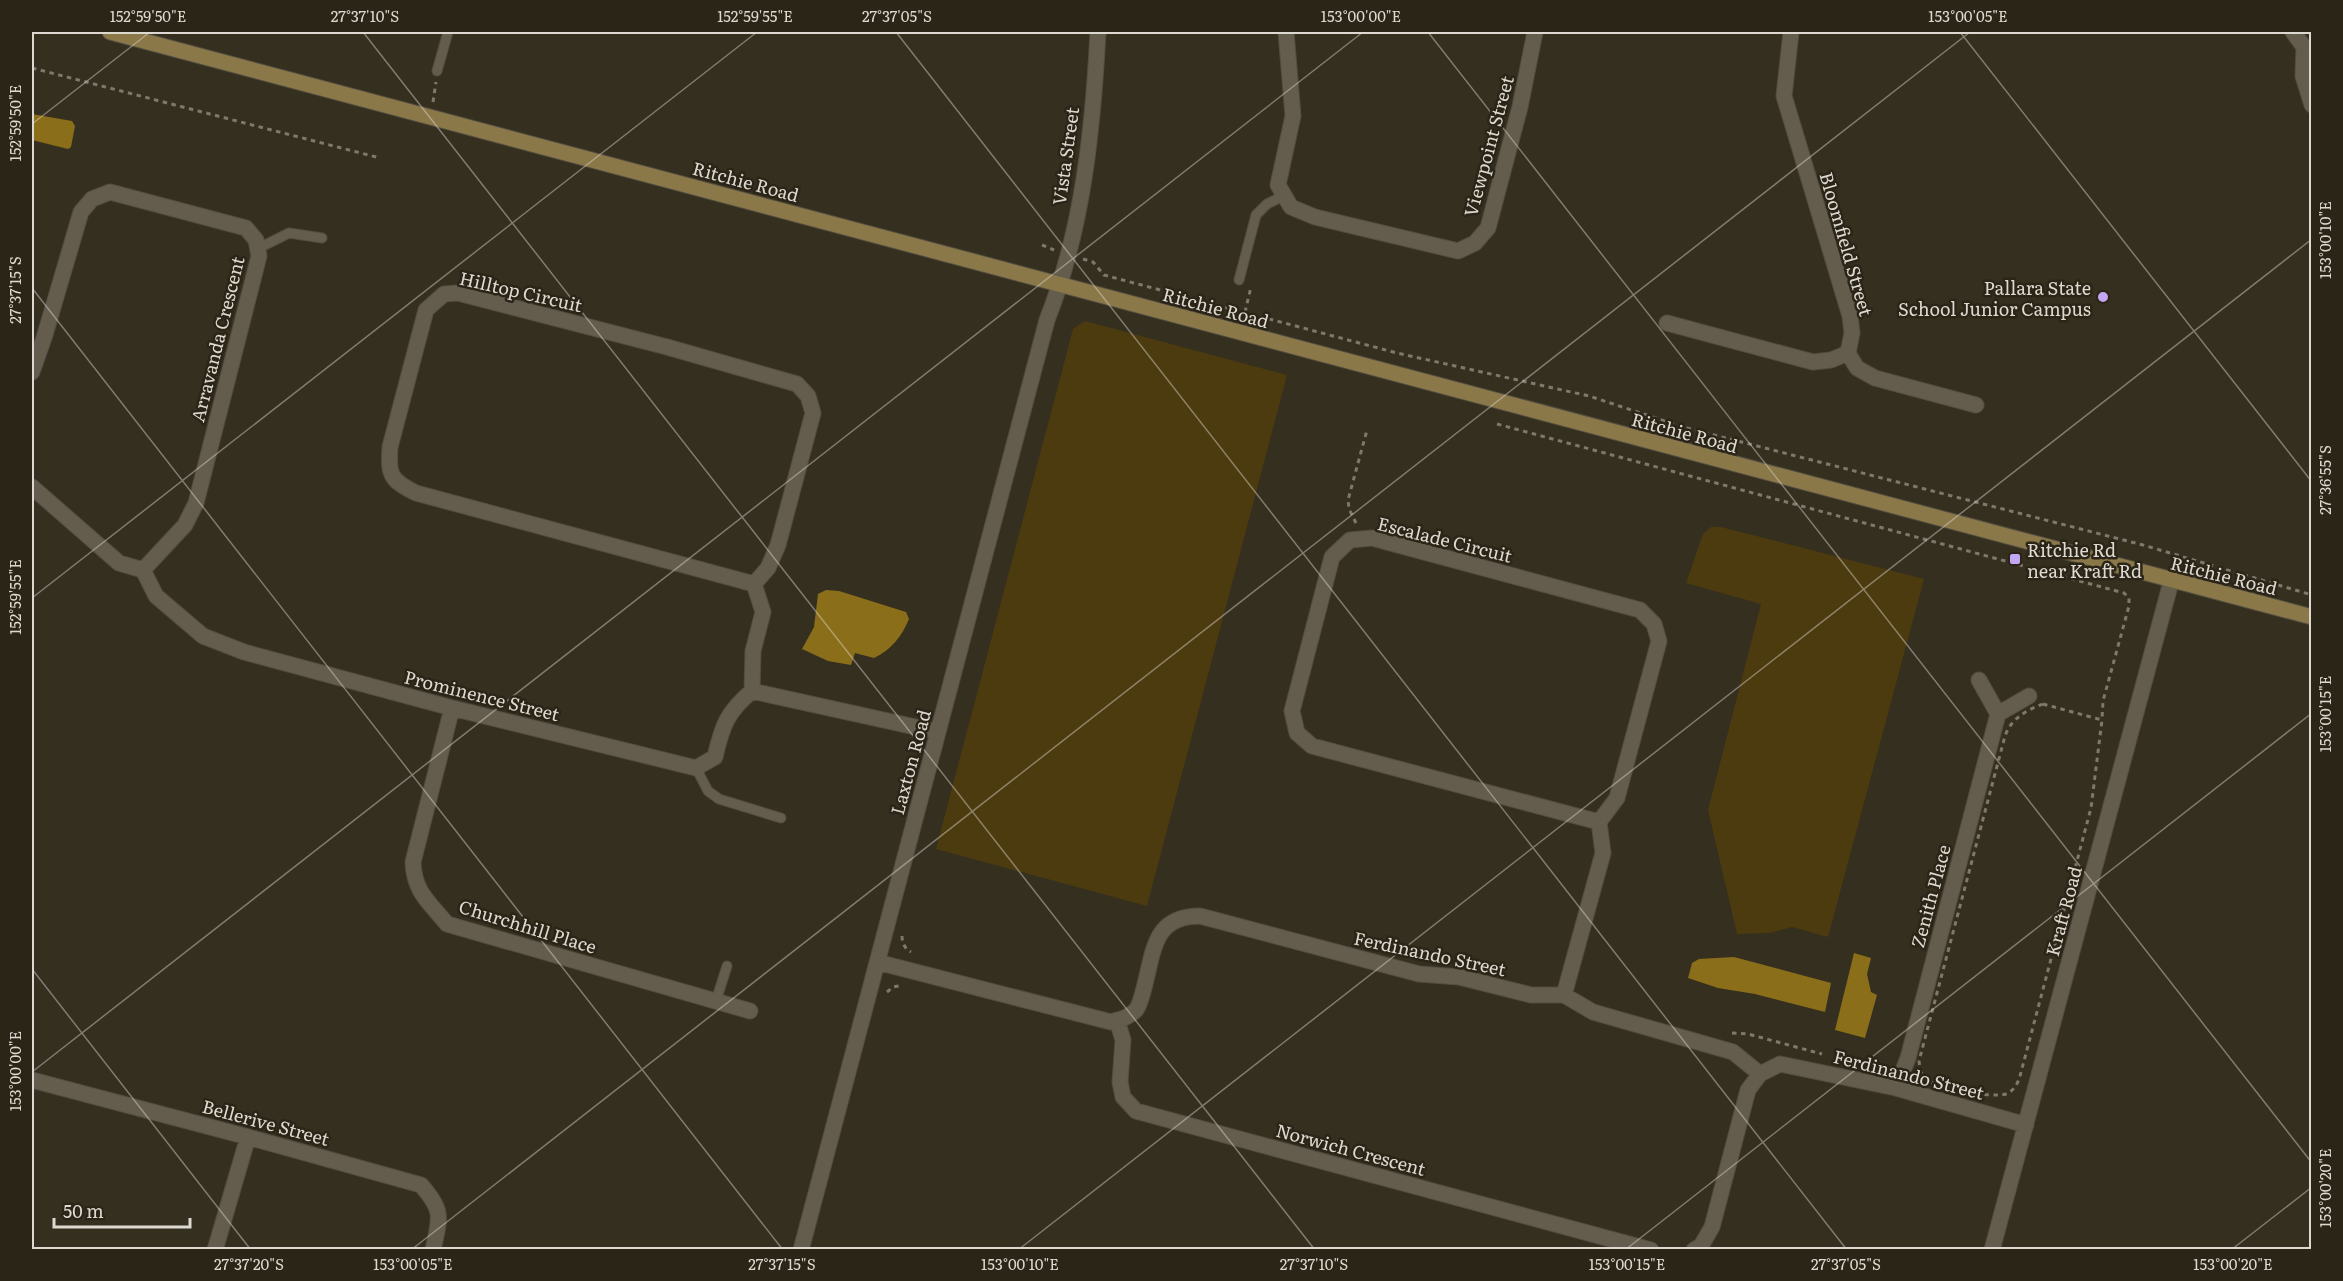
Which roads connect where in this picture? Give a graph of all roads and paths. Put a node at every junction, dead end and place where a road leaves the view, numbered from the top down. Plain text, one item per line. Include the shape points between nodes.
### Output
1 (110, 32) edge
2 (448, 32) edge
3 (1098, 32) edge
4 (1286, 32) edge
5 (1535, 32) edge
6 (1791, 32) edge
7 (2294, 32) edge
8 (2308, 46) edge
9 (32, 68) edge
10 (437, 71) joint
11 (433, 102) dead end
12 (2312, 105) edge
13 (380, 158) dead end
14 (1283, 196) junction
15 (322, 238) dead end
16 (1042, 245) dead end
17 (259, 248) junction
18 (1068, 256) junction
19 (1239, 280) dead end
20 (1061, 285) junction
21 (1666, 323) dead end
22 (1848, 353) junction
23 (32, 372) edge
24 (1976, 405) dead end
25 (1497, 424) dead end
26 (1367, 430) dead end
27 (32, 487) edge
28 (1351, 526) dead end
29 (143, 570) junction
30 (2171, 582) junction
31 (754, 584) junction
32 (2312, 595) edge
33 (2312, 618) edge
34 (1979, 680) dead end
35 (752, 691) junction
36 (2029, 696) dead end
37 (452, 708) junction
38 (1998, 714) junction
39 (2102, 720) junction
40 (938, 732) junction
41 (696, 768) junction
42 (781, 818) dead end
43 (1599, 822) junction
44 (902, 929) dead end
45 (914, 954) dead end
46 (877, 962) junction
47 (727, 966) dead end
48 (902, 986) dead end
49 (886, 994) dead end
50 (1564, 996) junction
51 (716, 1001) junction
52 (750, 1011) dead end
53 (1117, 1020) junction
54 (1724, 1033) dead end
55 (1824, 1054) dead end
56 (1760, 1074) junction
57 (32, 1080) edge
58 (1896, 1088) junction
59 (2026, 1125) junction
60 (248, 1137) junction
61 (1700, 1248) edge
62 (215, 1250) edge
63 (432, 1250) edge
64 (801, 1250) edge
65 (1650, 1250) edge
66 (1992, 1250) edge

1 - 20 street, Ritchie Road
2 - 10 lane
3 - 18 street, Vista Street via 1085,175
4 - 14 street via 1293,116 1278,185
5 - 14 street, Viewpoint Street via 1521,107 1488,228 1475,243 1458,251 1315,217 1291,207
6 - 22 street, Bloomfield Street via 1784,96 1850,316
7 - 8 street
8 - 12 street via 2303,76
9 - 13 path
10 - 11 path
14 - 19 lane via 1256,215
15 - 17 lane via 289,233
16 - 18 path
17 - 23 street, Arravanda Crescent via 246,228 110,192 92,199 81,212
17 - 29 street, Arravanda Crescent via 196,503 185,525
18 - 20 street, Vista Street
18 - 32 path via 1093,262 1104,275 1397,353 1589,396 1683,427 2144,545
20 - 30 street, Ritchie Road
20 - 40 street, Laxton Road via 1047,320
21 - 22 street via 1813,362
22 - 24 street via 1857,368 1875,378
25 - 39 path via 2124,593 2129,606 2103,701
26 - 28 path via 1348,500 1357,524
27 - 29 street via 119,563
29 - 37 street, Prominence Street via 156,596 203,636 244,652
30 - 33 street, Ritchie Road
30 - 59 street, Kraft Road
31 - 31 street, Hilltop Circuit via 416,493 397,483 388,468 390,447 426,310 444,294 458,293 797,384 808,396 813,413 778,546 768,568
31 - 35 street via 763,612 753,651
34 - 38 street
35 - 40 street
35 - 41 street via 727,717 715,757
36 - 38 street
37 - 41 street, Prominence Street
37 - 51 street, Churchhill Place via 413,862 413,879 418,889 447,924
38 - 58 street, Zenith Place via 1908,1058
39 - 39 path via 2091,808 2018,1081 2007,1094 1996,1095 1934,1084 1920,1072 1918,1061 2009,724 2043,704
40 - 46 street, Laxton Road
41 - 42 lane via 708,791 719,800
43 - 43 street, Escalade Circuit via 1617,798 1659,640 1652,622 1640,610 1372,538 1350,540 1332,557 1292,711 1297,733 1312,746
43 - 50 street via 1603,853
44 - 45 path via 902,941
46 - 53 street via 1111,1022
46 - 64 street, Laxton Road
47 - 51 lane
48 - 49 path via 893,987
50 - 53 street, Ferdinando Street via 1531,995 1459,977 1419,974 1200,916 1184,916 1169,922 1159,935 1138,1008
50 - 56 street, Ferdinando Street via 1593,1012 1733,1052
51 - 52 street, Churchhill Place
53 - 65 street, Norwich Crescent via 1124,1041 1120,1082 1123,1097 1136,1111
54 - 55 path via 1748,1034
56 - 58 street, Ferdinando Street via 1780,1064
56 - 61 street via 1748,1090 1712,1227
57 - 60 street, Bellerive Street
58 - 59 street, Ferdinando Street
59 - 66 street, Kraft Road
60 - 62 street
60 - 63 street, Bellerive Street via 421,1185 436,1202 440,1220

